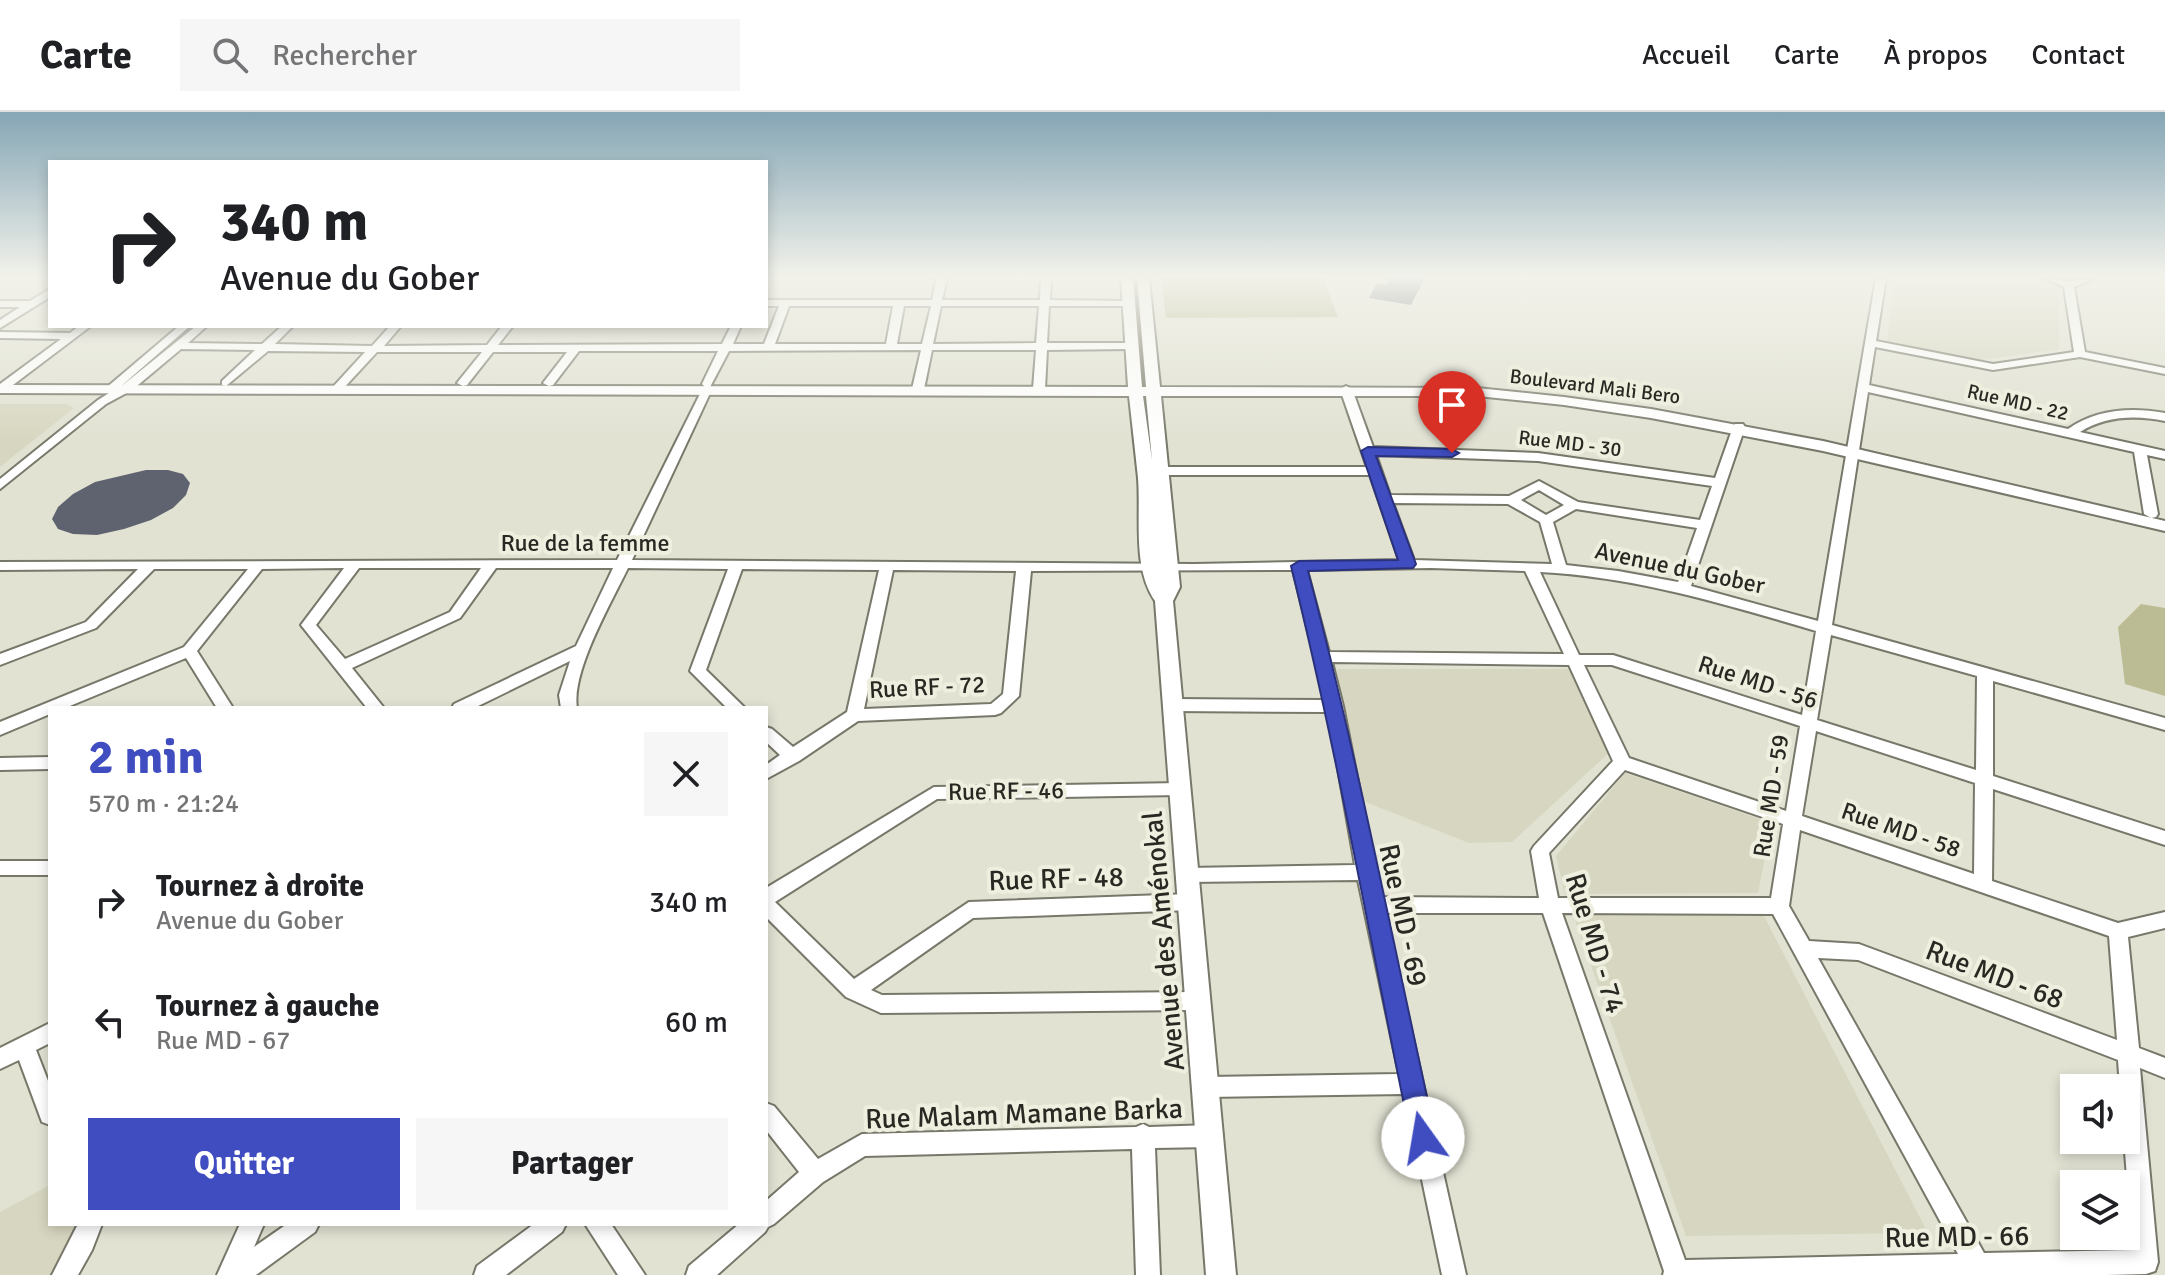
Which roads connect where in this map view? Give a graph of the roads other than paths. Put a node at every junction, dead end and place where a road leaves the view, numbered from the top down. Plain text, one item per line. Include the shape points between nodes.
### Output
1 (78, 332) edge
2 (179, 332) edge
3 (194, 332) edge
4 (281, 332) edge
5 (390, 332) edge
6 (503, 332) edge
7 (733, 332) edge
8 (774, 332) edge
9 (894, 332) edge
10 (930, 332) edge
11 (1042, 332) edge
12 (1130, 332) edge
13 (1148, 332) edge
14 (1873, 332) edge
15 (2077, 332) edge
16 (0, 335) edge
17 (73, 336) junction
18 (1872, 343) junction
19 (178, 346) junction
20 (1041, 346) junction
21 (1131, 346) junction
22 (265, 347) junction
23 (891, 347) junction
24 (927, 347) junction
25 (490, 348) junction
26 (725, 348) junction
27 (768, 348) junction
28 (374, 349) junction
29 (575, 349) junction
30 (2080, 354) junction
31 (2165, 371) edge
32 (226, 383) junction
33 (463, 383) junction
34 (549, 383) junction
35 (1136, 385) junction
36 (1153, 385) junction
37 (2, 386) edge
38 (123, 386) junction
39 (340, 386) junction
40 (707, 386) junction
41 (919, 386) junction
42 (1039, 386) junction
43 (1384, 386) junction
44 (1863, 387) junction
45 (1346, 389) junction
46 (2165, 417) edge
47 (1739, 427) junction
48 (2069, 434) junction
49 (1853, 449) junction
50 (1151, 450) junction
51 (2140, 450) junction
52 (1368, 451) junction
53 (2165, 455) edge
54 (1538, 457) junction
55 (1374, 471) junction
56 (1157, 476) junction
57 (1720, 483) junction
58 (0, 485) edge
59 (1539, 485) junction
60 (1383, 499) junction
61 (2068, 499) junction
62 (1511, 500) junction
63 (1574, 505) junction
64 (2158, 516) edge
65 (1546, 520) junction
66 (1705, 525) junction
67 (2165, 526) edge
68 (1408, 564) junction
69 (258, 565) junction
70 (354, 565) junction
71 (491, 565) junction
72 (620, 565) junction
73 (736, 565) junction
74 (887, 565) junction
75 (0, 566) edge
76 (149, 566) junction
77 (1024, 566) junction
78 (1299, 566) junction
79 (1151, 568) junction
80 (1170, 568) junction
81 (1531, 568) junction
82 (1560, 569) junction
83 (1683, 588) junction
84 (1164, 601) junction
85 (1824, 627) junction
86 (582, 649) junction
87 (189, 651) junction
88 (1322, 657) junction
89 (0, 660) edge
90 (1574, 660) junction
91 (344, 666) junction
92 (1985, 673) junction
93 (1172, 705) junction
94 (55, 706) edge
95 (224, 706) edge
96 (374, 706) edge
97 (464, 706) edge
98 (569, 706) edge
99 (735, 706) edge
100 (1335, 706) junction
101 (48, 709) edge
102 (855, 715) junction
103 (1809, 723) junction
104 (2165, 724) edge
105 (0, 729) edge
106 (768, 735) edge
107 (793, 757) junction
108 (1622, 762) junction
109 (48, 763) edge
110 (0, 764) edge
111 (768, 772) edge
112 (1985, 780) junction
113 (1180, 789) junction
114 (1793, 821) junction
115 (2165, 838) edge
116 (0, 868) edge
117 (48, 868) edge
118 (1366, 872) junction
119 (1188, 875) junction
120 (1983, 885) junction
121 (768, 897) edge
122 (1191, 902) junction
123 (1373, 905) junction
124 (1550, 906) junction
125 (1779, 906) junction
126 (768, 907) edge
127 (2165, 920) edge
128 (2118, 931) junction
129 (1803, 949) junction
130 (853, 991) junction
131 (1193, 1001) dead end
132 (48, 1033) edge
133 (24, 1046) junction
134 (2129, 1054) junction
135 (0, 1059) edge
136 (2165, 1068) edge
137 (1411, 1084) junction
138 (1207, 1087) junction
139 (48, 1110) edge
140 (768, 1115) edge
141 (1143, 1135) junction
142 (1212, 1136) junction
143 (815, 1174) junction
144 (768, 1214) edge
145 (89, 1226) edge
146 (251, 1226) edge
147 (304, 1226) edge
148 (551, 1226) edge
149 (598, 1226) edge
150 (755, 1226) edge
151 (1980, 1270) edge
152 (1676, 1273) edge
153 (64, 1275) edge
154 (232, 1275) edge
155 (486, 1275) edge
156 (633, 1275) edge
157 (698, 1275) edge
158 (1148, 1275) edge
159 (1221, 1275) edge
160 (1454, 1275) edge

1 - 17 street
2 - 38 street
3 - 19 street
4 - 22 street
5 - 28 street
6 - 25 street
7 - 26 street
8 - 27 street
9 - 23 street
10 - 24 street
11 - 20 street
12 - 21 main road, Avenue des Aménokal
13 - 36 main road, Avenue des Aménokal
14 - 18 street, Rue MD - 59
15 - 30 street
16 - 17 street
17 - 37 street
18 - 30 street via 1988,367
18 - 44 street, Rue MD - 59
19 - 22 street
19 - 38 street
20 - 21 street
20 - 24 street
20 - 42 street
21 - 35 main road, Avenue des Aménokal
22 - 28 street
22 - 32 street
23 - 24 street
23 - 27 street
24 - 41 street
25 - 28 street
25 - 29 street
25 - 33 street
26 - 27 street
26 - 29 street
26 - 40 street
28 - 39 street
29 - 34 street
30 - 31 street
32 - 38 main road, Boulevard Mali Bero
32 - 39 main road, Boulevard Mali Bero
33 - 34 main road, Boulevard Mali Bero
33 - 39 main road, Boulevard Mali Bero
34 - 40 main road, Boulevard Mali Bero
35 - 36 main road, Boulevard Mali Bero
35 - 42 main road, Boulevard Mali Bero
35 - 50 main road, Avenue des Aménokal
36 - 43 main road, Boulevard Mali Bero
36 - 45 main road, Boulevard Mali Bero
36 - 50 main road, Avenue des Aménokal
37 - 38 main road, Boulevard Mali Bero
38 - 39 main road, Boulevard Mali Bero
38 - 58 street
39 - 40 main road, Boulevard Mali Bero
40 - 41 main road, Boulevard Mali Bero
40 - 72 street
41 - 42 main road, Boulevard Mali Bero
43 - 45 main road, Boulevard Mali Bero
43 - 47 main road, Boulevard Mali Bero via 1541,397
43 - 49 main road, Boulevard Mali Bero via 1466,384 1615,398 1747,420
44 - 48 street, Rue MD - 22
44 - 49 street, Rue MD - 59
45 - 52 street
46 - 48 street via 2138,412 2086,422
47 - 49 main road, Boulevard Mali Bero
47 - 57 street
48 - 51 street, Rue MD - 22
49 - 61 main road, Boulevard Mali Bero
49 - 85 street, Rue MD - 59
50 - 56 main road, Avenue des Aménokal
51 - 53 street, Rue MD - 22
51 - 64 street
52 - 54 street, Rue MD - 30
52 - 55 street
54 - 57 street, Rue MD - 30
54 - 59 street
55 - 56 street
55 - 60 street
56 - 79 main road, Avenue des Aménokal
56 - 80 main road, Avenue des Aménokal
57 - 66 street
59 - 62 street
59 - 63 street
60 - 62 street
60 - 68 street
61 - 64 main road, Boulevard Mali Bero
61 - 67 main road, Boulevard Mali Bero
62 - 65 street
63 - 65 street
63 - 66 street
65 - 82 street
66 - 83 street
68 - 78 street, Avenue du Gober
68 - 81 street, Avenue du Gober
69 - 70 street, Rue de la femme
69 - 76 street, Rue de la femme
69 - 87 street
70 - 71 street, Rue de la femme
70 - 91 street via 308,625
71 - 72 street, Rue de la femme
71 - 91 street via 455,615
72 - 73 street, Rue de la femme
72 - 86 street
73 - 74 street, Rue de la femme
73 - 99 street via 698,671
74 - 77 street, Rue de la femme
74 - 102 street
75 - 76 street, Rue de la femme
76 - 89 street via 91,625
77 - 79 street, Rue de la femme
77 - 102 street, Rue RF - 72 via 1011,696 1006,703 995,709
78 - 80 street, Avenue du Gober
78 - 88 street, Rue MD - 69
79 - 80 street, Rue de la femme
79 - 84 main road, Avenue des Aménokal
80 - 84 main road, Avenue des Aménokal via 1171,587
81 - 82 street, Avenue du Gober
81 - 90 street
82 - 83 street, Avenue du Gober
83 - 85 street, Avenue du Gober
84 - 93 main road, Avenue des Aménokal
85 - 92 street, Avenue du Gober
85 - 103 street, Rue MD - 59
86 - 97 street
86 - 98 street via 567,695
87 - 94 street
87 - 95 street
88 - 90 street, Rue MD - 56
88 - 100 street, Rue MD - 69
90 - 103 street, Rue MD - 56 via 1613,660
90 - 108 street
91 - 96 street
92 - 104 street, Avenue du Gober
92 - 112 street
93 - 100 street
93 - 113 main road, Avenue des Aménokal
100 - 118 street, Rue MD - 69
101 - 105 street
102 - 107 street
103 - 112 street, Rue MD - 56
103 - 114 street, Rue MD - 59
106 - 107 street
107 - 111 street
108 - 114 street, Rue MD - 58
108 - 124 street, Rue MD - 74 via 1540,851
109 - 110 street
112 - 115 street, Rue MD - 56
112 - 120 street
113 - 119 main road, Avenue des Aménokal
113 - 121 street, Rue RF - 46 via 934,793
114 - 120 street, Rue MD - 58
114 - 125 street, Rue MD - 59
116 - 117 street
118 - 119 street
118 - 123 street, Rue MD - 69
119 - 122 main road, Avenue des Aménokal
120 - 128 street, Rue MD - 58
122 - 130 street, Rue RF - 48 via 969,910
122 - 138 main road, Avenue des Aménokal
123 - 124 street
123 - 137 street, Rue MD - 69
124 - 125 street
124 - 152 street, Rue MD - 74
125 - 129 street
126 - 130 street
127 - 128 street
128 - 134 street, Rue MD - 66
129 - 134 street, Rue MD - 68 via 1859,952
129 - 151 street
130 - 131 street via 881,1004
132 - 133 street
133 - 135 street
133 - 139 street
134 - 136 street, Rue MD - 68
134 - 151 street, Rue MD - 66 via 2146,1262
137 - 138 street
137 - 160 street, Rue MD - 69
138 - 142 main road, Avenue des Aménokal
140 - 143 street
141 - 142 street, Rue Malam Mamane Barka
141 - 143 street, Rue Malam Mamane Barka via 862,1145
141 - 158 street
142 - 159 main road, Avenue des Aménokal
143 - 144 street, Rue Malam Mamane Barka
145 - 153 street
146 - 154 street
147 - 154 street
148 - 155 street
149 - 156 street
150 - 157 street
151 - 152 street, Rue MD - 66

